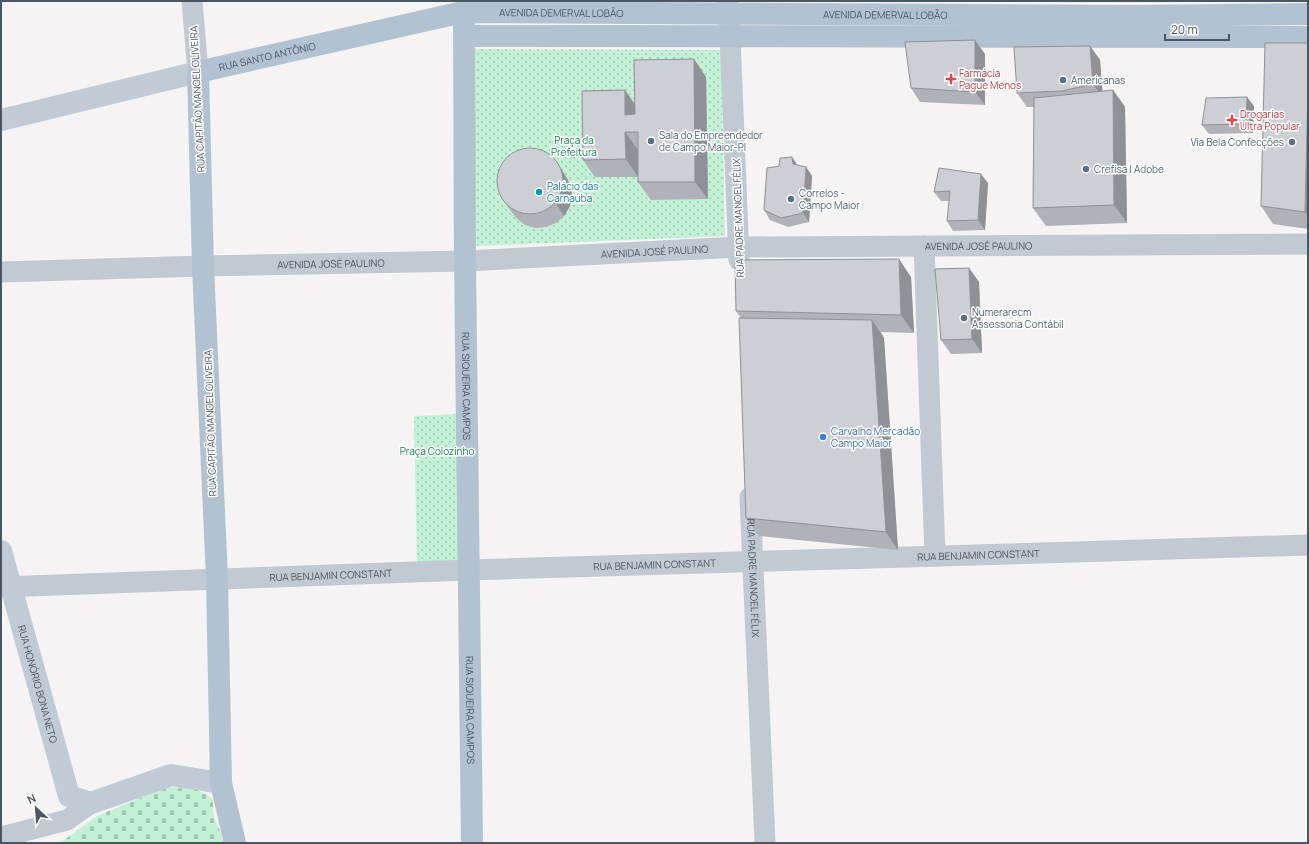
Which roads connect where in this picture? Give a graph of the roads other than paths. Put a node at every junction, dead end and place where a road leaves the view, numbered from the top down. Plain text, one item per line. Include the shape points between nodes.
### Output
1 (192, 1) edge
2 (463, 7) edge
3 (727, 7) edge
4 (1308, 14) edge
5 (465, 36) junction
6 (730, 36) junction
7 (1308, 37) edge
8 (198, 72) junction
9 (1, 120) edge
10 (1308, 244) edge
11 (924, 246) junction
12 (739, 247) junction
13 (465, 261) junction
14 (203, 266) junction
15 (1, 272) edge
16 (740, 279) edge
17 (749, 475) edge
18 (1308, 545) edge
19 (1, 551) edge
20 (935, 556) junction
21 (753, 561) junction
22 (469, 570) junction
23 (217, 579) junction
24 (6, 587) edge
25 (221, 783) junction
26 (91, 803) junction
27 (1, 837) edge
28 (235, 843) edge
29 (472, 843) edge
30 (765, 843) edge

1 - 8 street, RUA CAPITÃO MANOEL OLIVEIRA
2 - 3 main road, AVENIDA DEMERVAL LOBÃO
2 - 5 main road, RUA SIQUEIRA CAMPOS
2 - 8 main road, RUA SANTO ANTÔNIO
3 - 4 main road, AVENIDA DEMERVAL LOBÃO via 1129,16
3 - 6 street, RUA PADRE MANOEL FÉLIX
5 - 6 main road
5 - 13 main road, RUA SIQUEIRA CAMPOS
6 - 7 main road
6 - 12 street, RUA PADRE MANOEL FÉLIX
8 - 9 main road, RUA SANTO ANTÔNIO
8 - 14 main road, RUA CAPITÃO MANOEL OLIVEIRA
10 - 11 street, AVENIDA JOSÉ PAULINO
11 - 12 street, AVENIDA JOSÉ PAULINO
11 - 20 street
12 - 13 street, AVENIDA JOSÉ PAULINO
12 - 16 street, RUA PADRE MANOEL FÉLIX
13 - 14 street, AVENIDA JOSÉ PAULINO
13 - 22 main road, RUA SIQUEIRA CAMPOS
14 - 15 street, AVENIDA JOSÉ PAULINO
14 - 23 main road, RUA CAPITÃO MANOEL OLIVEIRA
17 - 21 street, RUA PADRE MANOEL FÉLIX
18 - 20 street, RUA BENJAMIN CONSTANT
19 - 24 main road, RUA HONÓRIO BONA NETO
20 - 21 street, RUA BENJAMIN CONSTANT
21 - 22 street, RUA BENJAMIN CONSTANT
21 - 30 street, RUA PADRE MANOEL FÉLIX
22 - 23 street, RUA BENJAMIN CONSTANT
22 - 29 main road, RUA SIQUEIRA CAMPOS
23 - 24 street, RUA BENJAMIN CONSTANT
23 - 25 main road, RUA CAPITÃO MANOEL OLIVEIRA
24 - 26 main road, RUA HONÓRIO BONA NETO via 69,796
25 - 26 main road via 171,775
25 - 28 main road, RUA CAPITÃO MANOEL OLIVEIRA
26 - 27 street via 67,820

